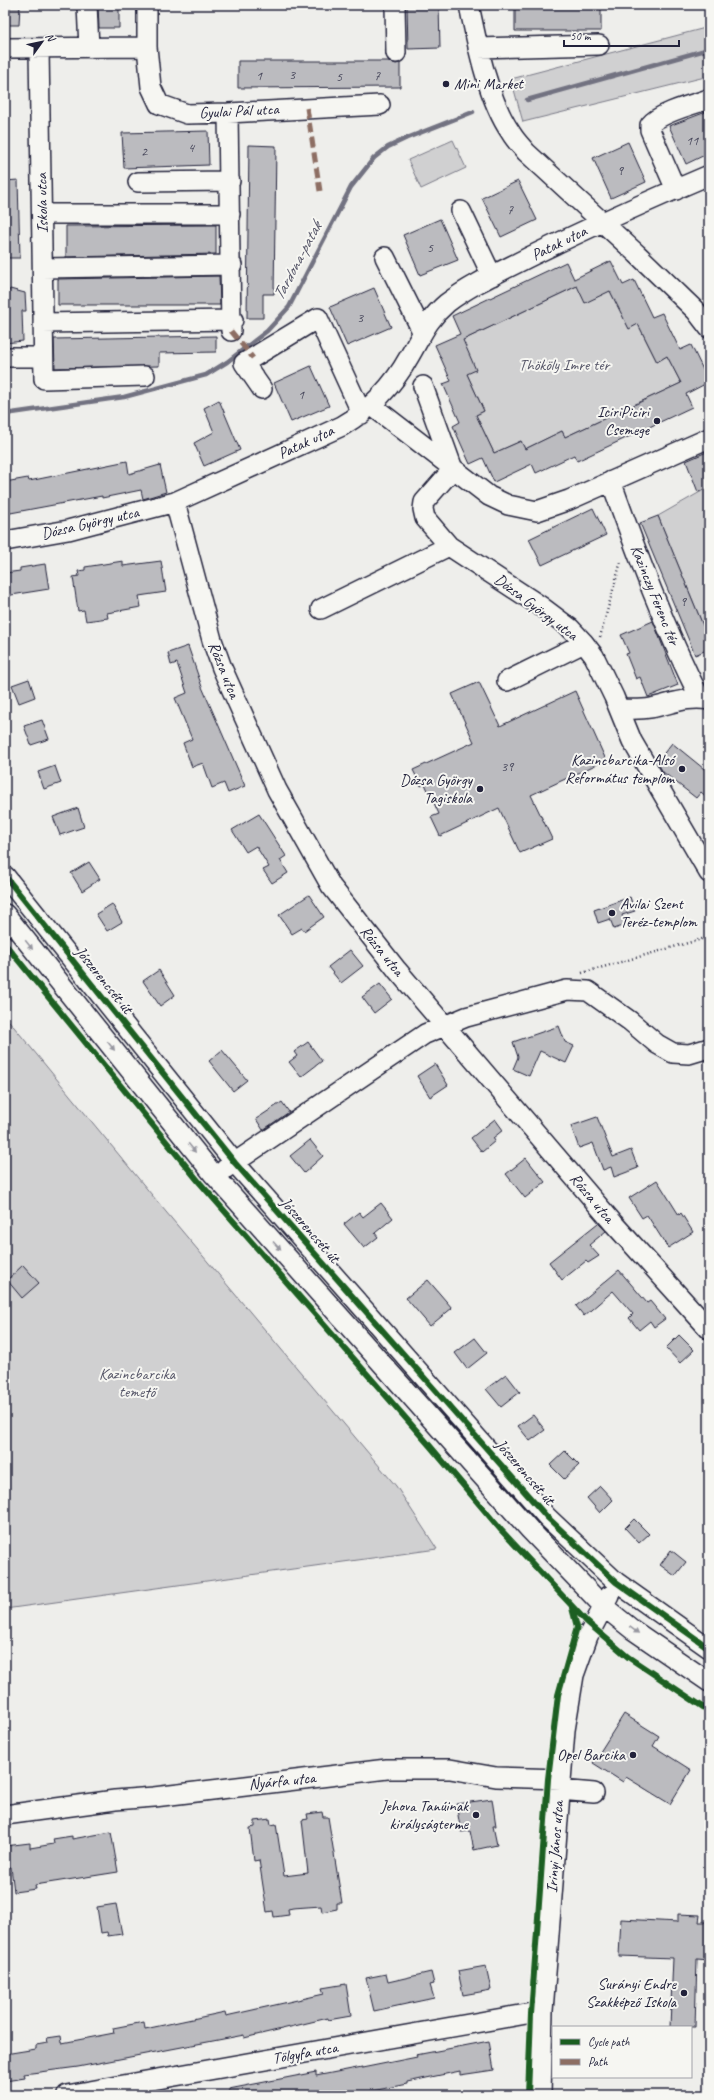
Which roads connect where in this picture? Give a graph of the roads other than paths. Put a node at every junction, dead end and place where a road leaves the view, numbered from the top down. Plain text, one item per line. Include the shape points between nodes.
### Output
1 (87, 5) edge
2 (147, 5) edge
3 (395, 5) edge
4 (469, 5) edge
5 (599, 45) dead end
6 (147, 47) junction
7 (5, 48) edge
8 (88, 48) junction
9 (478, 48) junction
10 (39, 49) junction
11 (396, 53) dead end
12 (709, 98) edge
13 (380, 104) dead end
14 (228, 113) junction
15 (709, 175) edge
16 (230, 180) junction
17 (138, 182) dead end
18 (676, 190) junction
19 (461, 211) dead end
20 (42, 214) junction
21 (230, 214) junction
22 (601, 222) junction
23 (385, 257) dead end
24 (232, 265) junction
25 (43, 268) junction
26 (492, 276) junction
27 (43, 323) junction
28 (709, 328) edge
29 (422, 331) junction
30 (5, 357) edge
31 (43, 357) junction
32 (146, 376) dead end
33 (423, 386) dead end
34 (262, 389) dead end
35 (366, 410) junction
36 (709, 438) edge
37 (453, 469) junction
38 (611, 481) junction
39 (176, 502) junction
40 (5, 541) edge
41 (449, 546) junction
42 (321, 609) dead end
43 (589, 650) junction
44 (507, 681) dead end
45 (704, 699) edge
46 (619, 709) junction
47 (709, 873) edge
48 (5, 876) edge
49 (5, 914) edge
50 (446, 1026) junction
51 (709, 1048) edge
52 (235, 1163) junction
53 (214, 1175) junction
54 (709, 1329) edge
55 (616, 1582) junction
56 (603, 1606) junction
57 (709, 1648) edge
58 (709, 1682) edge
59 (560, 1785) junction
60 (594, 1793) dead end
61 (5, 1815) edge
62 (544, 2011) junction
63 (67, 2095) edge
64 (541, 2095) edge

1 - 8 street
2 - 6 street, Gyulai Pál utca
3 - 11 street
4 - 9 street
5 - 9 street
6 - 8 street
6 - 14 street, Gyulai Pál utca via 151,88 159,104 187,114
7 - 10 street
8 - 10 street
9 - 22 street via 493,95 510,133 526,152
10 - 20 street, Iskola utca
12 - 18 street via 661,117 650,125
13 - 14 street, Gyulai Pál utca
14 - 16 street
15 - 18 street, Patak utca
16 - 17 street
16 - 21 street
18 - 22 street, Patak utca
19 - 26 street
20 - 21 street
20 - 25 street, Iskola utca
21 - 24 street
22 - 26 street, Patak utca
22 - 28 street via 696,311
23 - 29 street
24 - 25 street
24 - 27 street via 232,325
25 - 27 street, Iskola utca
26 - 29 street, Patak utca via 448,303 431,318
27 - 31 street, Iskola utca
29 - 35 street, Patak utca via 400,373
30 - 31 street
31 - 32 street, Iskola utca via 44,379
33 - 37 street
34 - 35 street via 244,363 318,318
35 - 37 street
35 - 39 street, Patak utca via 342,426
36 - 38 street
37 - 38 street via 500,502 537,511
37 - 41 street, Dózsa György utca via 429,494 423,510 425,518
38 - 45 street, Kazinczy Ferenc tér via 686,671
39 - 40 street, Dózsa György utca via 68,530
39 - 50 street, Rózsa utca via 212,640 277,790 331,886
41 - 42 street
41 - 43 street, Dózsa György utca via 542,607 570,628
43 - 44 street
43 - 46 street, Dózsa György utca
45 - 46 street via 681,700 650,708
46 - 47 street, Dózsa György utca via 632,741
48 - 52 street, Jószerencsét út
49 -> 53 street
50 - 51 street via 466,1017 577,989 588,991 657,1044 673,1053 689,1054
50 - 52 street via 419,1038
50 - 54 street, Rózsa utca via 614,1224
52 - 53 street
52 - 55 street, Jószerencsét út via 547,1517
53 -> 56 street via 530,1530
55 - 56 street
55 - 57 street, Jószerencsét út
56 -> 58 street via 633,1630
56 - 59 street, Irinyi János utca via 588,1636 574,1675
59 - 60 street, Nyárfa utca
59 - 61 street, Nyárfa utca via 450,1769 387,1769
59 - 62 street, Irinyi János utca
62 - 63 street, Tölgyfa utca
62 - 64 street, Irinyi János utca

